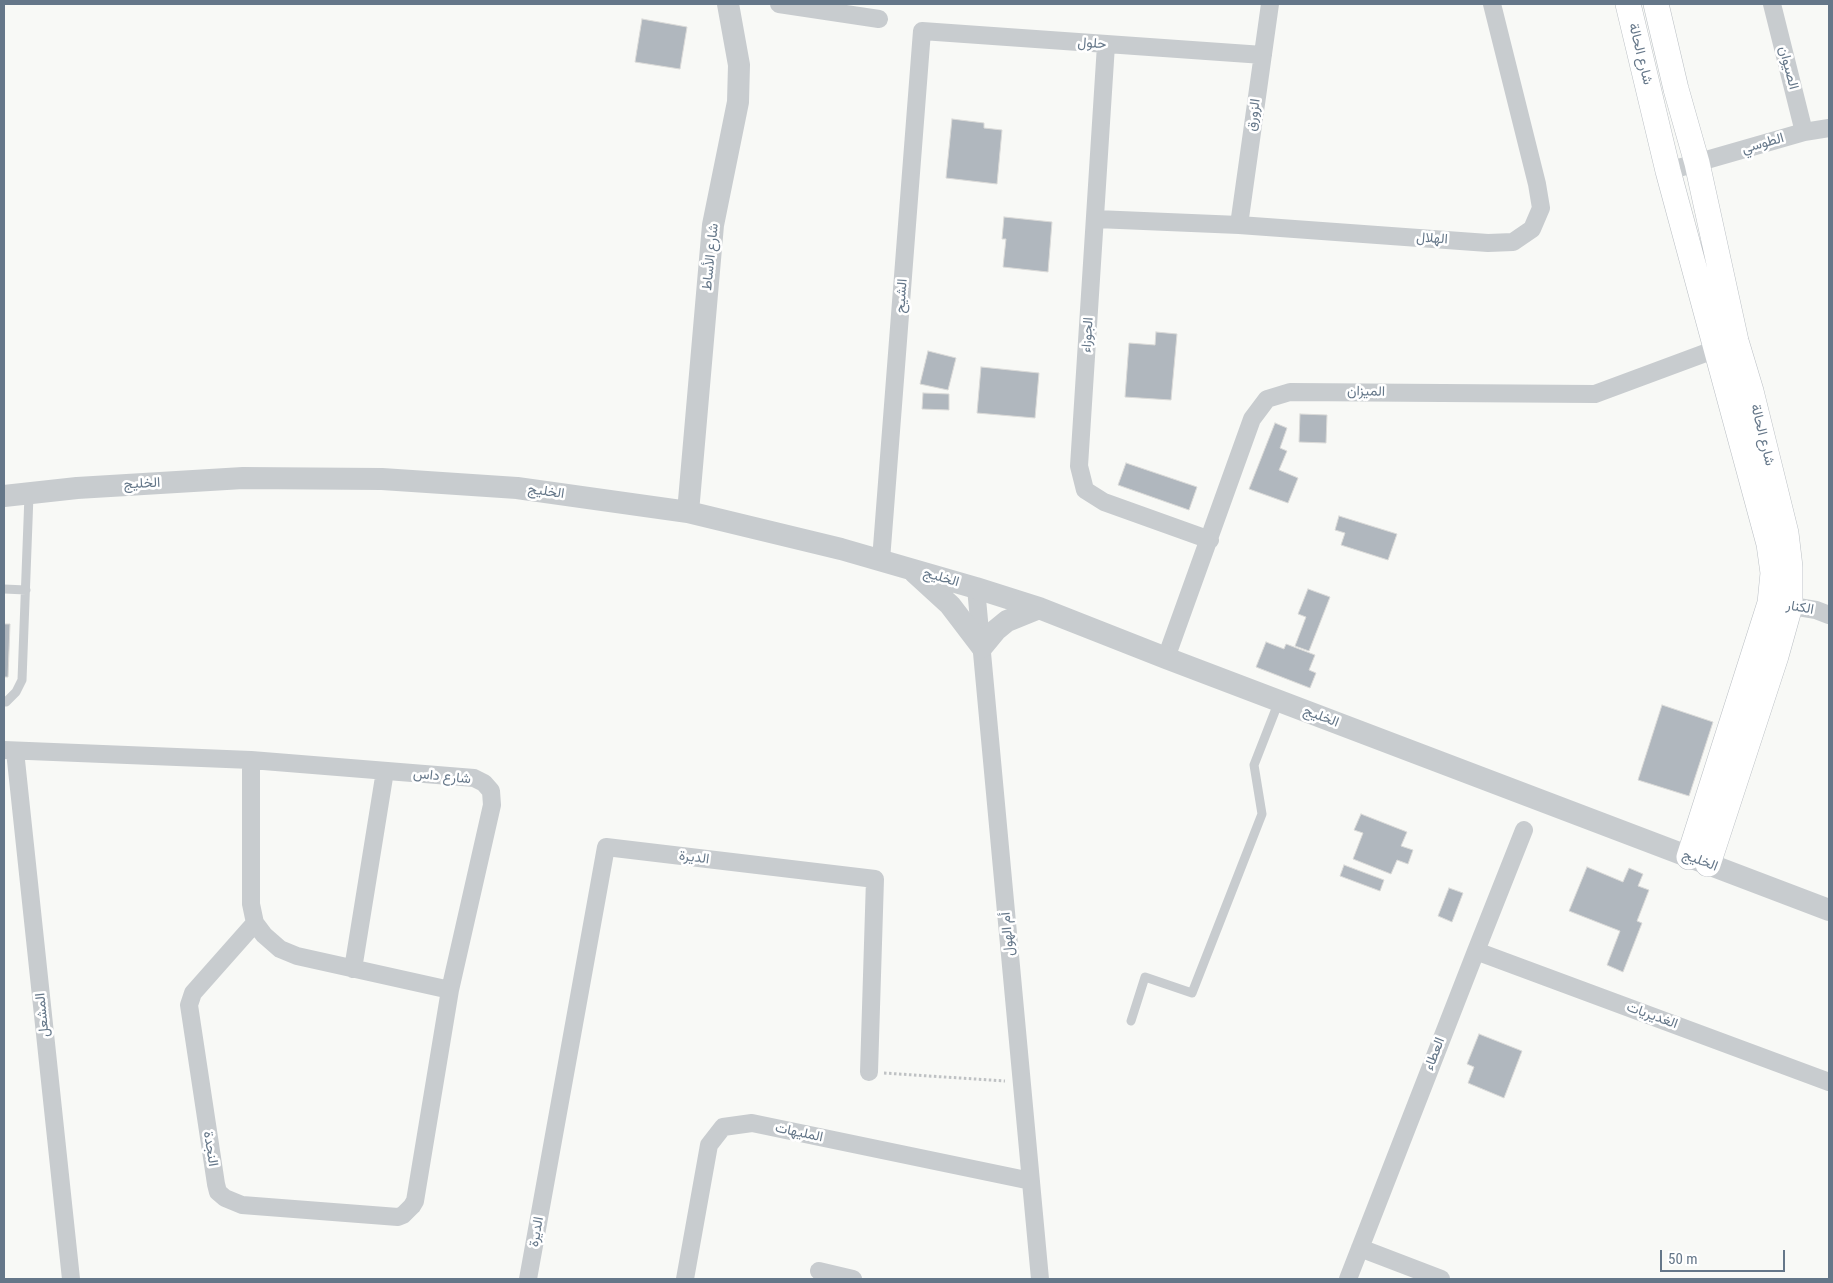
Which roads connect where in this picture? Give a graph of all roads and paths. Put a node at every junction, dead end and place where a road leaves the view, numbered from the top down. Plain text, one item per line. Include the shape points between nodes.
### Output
1 (728, 4) edge
2 (780, 4) edge
3 (1270, 4) edge
4 (1492, 4) edge
5 (1628, 4) edge
6 (1656, 4) edge
7 (1772, 4) edge
8 (879, 19) dead end
9 (922, 31) joint
10 (1106, 45) junction
11 (1263, 55) junction
12 (1829, 128) edge
13 (1804, 132) junction
14 (1697, 163) junction
15 (1668, 171) junction
16 (1096, 218) junction
17 (1239, 226) junction
18 (1726, 345) junction
19 (30, 493) junction
20 (4, 496) edge
21 (688, 512) junction
22 (1210, 540) junction
23 (881, 560) junction
24 (911, 570) junction
25 (976, 588) junction
26 (4, 589) edge
27 (26, 590) junction
28 (1780, 604) junction
29 (1039, 608) junction
30 (1829, 615) edge
31 (982, 647) junction
32 (1166, 658) junction
33 (1279, 701) junction
34 (4, 702) edge
35 (9, 750) edge
36 (251, 760) junction
37 (385, 771) junction
38 (1524, 830) dead end
39 (1698, 860) junction
40 (1829, 910) edge
41 (255, 923) junction
42 (1476, 950) junction
43 (353, 969) junction
44 (450, 990) junction
45 (1131, 1021) dead end
46 (869, 1072) joint
47 (1021, 1082) junction
48 (1829, 1082) edge
49 (1030, 1181) junction
50 (415, 1201) joint
51 (1360, 1248) junction
52 (819, 1271) dead end
53 (72, 1279) edge
54 (528, 1279) edge
55 (685, 1279) edge
56 (853, 1279) edge
57 (1040, 1279) edge
58 (1348, 1279) edge
59 (1441, 1279) edge

1 - 21 street, شارع الأساط via 739,65 738,102 713,225
2 - 8 street
3 - 11 street, الزورق
4 - 17 street, الهلال via 1537,184 1541,208 1532,229 1513,242 1488,243
5 - 15 main road, شارع الحالة
6 - 14 main road, شارع الحالة
7 - 13 street, الصيوان
9 - 10 street, حلول
9 - 23 street, الشيح
10 - 11 street, حلول
10 - 16 street, الجوزاء
11 - 17 street, الزورق
12 - 13 street, الطوسي
13 - 14 street, الطوسي
14 - 15 street, الطوسي
14 - 18 main road, شارع الحالة
15 - 18 main road, شارع الحالة
16 - 17 street, الهلال
16 - 22 street, الجوزاء via 1079,466 1085,490 1104,502
18 - 22 street, الميزان via 1594,394 1290,392 1266,399 1252,419
18 - 28 main road, شارع الحالة via 1751,391 1786,532 1790,568
19 - 20 street, الخليج
19 - 21 street, الخليج via 243,478 382,479 517,488
19 - 27 lane
21 - 23 street, الخليج
22 - 32 street, الميزان
23 - 24 street, الخليج
24 - 25 street, الخليج
24 - 31 street via 950,605
25 - 29 street, الخليج
25 - 31 street, أم الهول
26 - 27 lane
27 - 34 lane via 22,680 16,692
28 - 30 street, الكنار
28 - 39 main road, شارع الحالة
29 - 31 street via 1007,621
29 - 32 street, الخليج
31 - 47 street, أم الهول
32 - 33 street, الخليج
33 - 39 street, الخليج
33 - 45 lane via 1254,765 1262,814 1192,993 1145,977
35 - 36 street, شارع داس
35 - 53 street, المشعل
36 - 37 street, شارع داس
36 - 41 street via 250,888
37 - 43 street
37 - 44 street, شارع داس via 474,778 491,791 492,805
38 - 42 street, العطاء
39 - 40 street, الخليج
41 - 43 street via 264,936 280,949
41 - 50 street, النجدة via 193,993 189,1005 218,1192 242,1205 398,1218
42 - 48 street, الغديريات
42 - 51 street, العطاء
43 - 44 street
44 - 50 street, شارع داس
46 - 47 path
46 - 54 street, الديرة via 875,879 606,847
47 - 49 street, أم الهول
49 - 55 street, المليهات via 752,1123 723,1128 709,1145
49 - 57 street, أم الهول
51 - 58 street, العطاء
51 - 59 street
52 - 56 street

